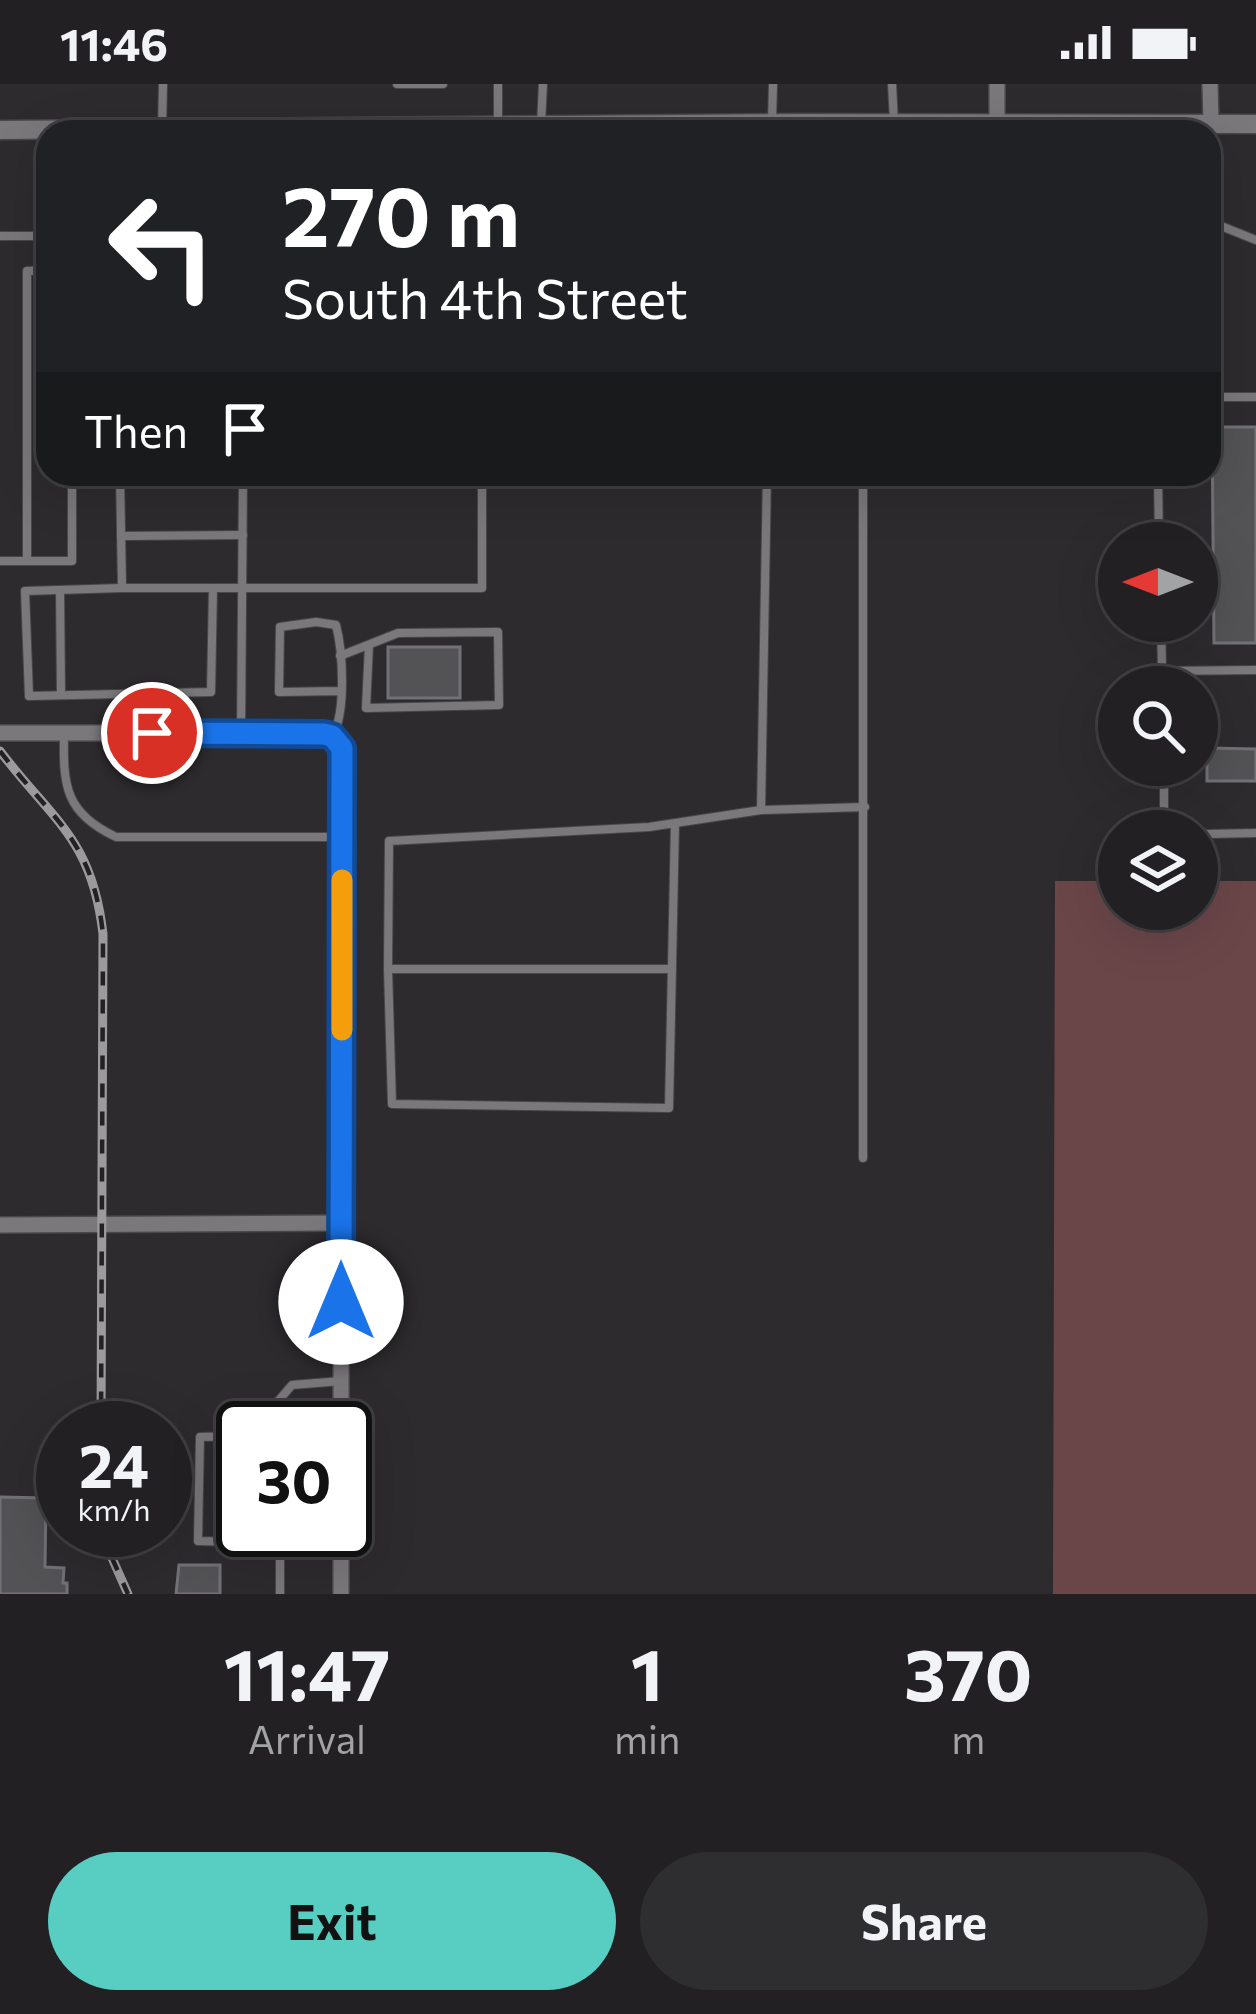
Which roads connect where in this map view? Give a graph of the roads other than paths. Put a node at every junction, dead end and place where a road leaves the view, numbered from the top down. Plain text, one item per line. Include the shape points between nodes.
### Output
1 (163, 84) edge
2 (404, 84) edge
3 (443, 84) edge
4 (498, 84) edge
5 (543, 84) edge
6 (773, 84) edge
7 (892, 84) edge
8 (997, 84) edge
9 (1210, 84) edge
10 (161, 120) edge
11 (498, 120) edge
12 (542, 120) edge
13 (772, 120) edge
14 (894, 120) edge
15 (997, 120) edge
16 (1210, 120) edge
17 (1221, 123) edge
18 (1256, 124) edge
19 (0, 130) edge
20 (36, 130) edge
21 (1221, 226) edge
22 (0, 236) edge
23 (36, 236) edge
24 (1256, 240) edge
25 (36, 271) edge
26 (1221, 397) edge
27 (1256, 397) edge
28 (72, 486) edge
29 (120, 486) edge
30 (244, 486) edge
31 (482, 486) edge
32 (767, 486) edge
33 (863, 486) edge
34 (1158, 486) edge
35 (1159, 522) edge
36 (243, 535) junction
37 (121, 536) junction
38 (0, 560) edge
39 (27, 560) junction
40 (122, 588) junction
41 (213, 588) junction
42 (242, 588) junction
43 (60, 590) junction
44 (369, 645) junction
45 (340, 656) junction
46 (1218, 670) edge
47 (1256, 670) edge
48 (340, 691) junction
49 (62, 695) junction
50 (64, 732) junction
51 (0, 733) edge
52 (241, 733) junction
53 (332, 736) junction
54 (1163, 786) edge
55 (865, 807) junction
56 (761, 810) junction
57 (675, 823) junction
58 (1256, 833) edge
59 (342, 837) junction
60 (388, 969) junction
61 (672, 969) junction
62 (863, 1158) dead end
63 (342, 1223) junction
64 (0, 1225) edge
65 (341, 1381) junction
66 (278, 1401) edge
67 (341, 1401) edge
68 (216, 1437) edge
69 (216, 1541) edge
70 (280, 1557) edge
71 (341, 1557) edge
72 (280, 1594) edge
73 (340, 1594) edge

1 - 10 lane
2 - 3 lane
4 - 11 lane
5 - 12 lane
6 - 13 lane
7 - 14 lane
8 - 15 street
9 - 16 street
17 - 18 street
19 - 20 street
21 - 24 lane
22 - 23 lane
25 - 39 lane via 27,271
26 - 27 lane
28 - 39 lane via 72,561
29 - 37 lane
30 - 36 lane
31 - 42 lane via 482,588
32 - 56 lane
33 - 55 lane
34 - 35 lane
36 - 37 lane
36 - 42 lane
37 - 40 lane
38 - 39 lane
40 - 41 lane
40 - 43 lane
41 - 42 lane
41 - 49 lane via 212,692
42 - 52 lane
43 - 49 lane
43 - 49 lane via 26,591 29,696
44 - 44 lane via 398,633 498,632 499,705 366,708
44 - 45 lane
45 - 48 lane
45 - 48 lane via 336,625 280,626 279,692
46 - 47 lane
48 - 53 lane
50 - 51 street
50 - 52 street
50 - 59 lane via 72,802 116,837
52 - 53 street
53 - 59 street via 342,748
54 - 58 lane via 1164,818 1205,833
55 - 56 lane
55 - 62 lane
56 - 57 lane
57 - 60 lane via 389,842
57 - 61 lane
59 - 63 street
60 - 61 lane
60 - 61 lane via 392,1104 669,1108
63 - 64 street
63 - 65 street
65 - 66 lane via 292,1385
65 - 67 street
68 - 69 lane via 200,1437 198,1540
70 - 72 lane
71 - 73 street

